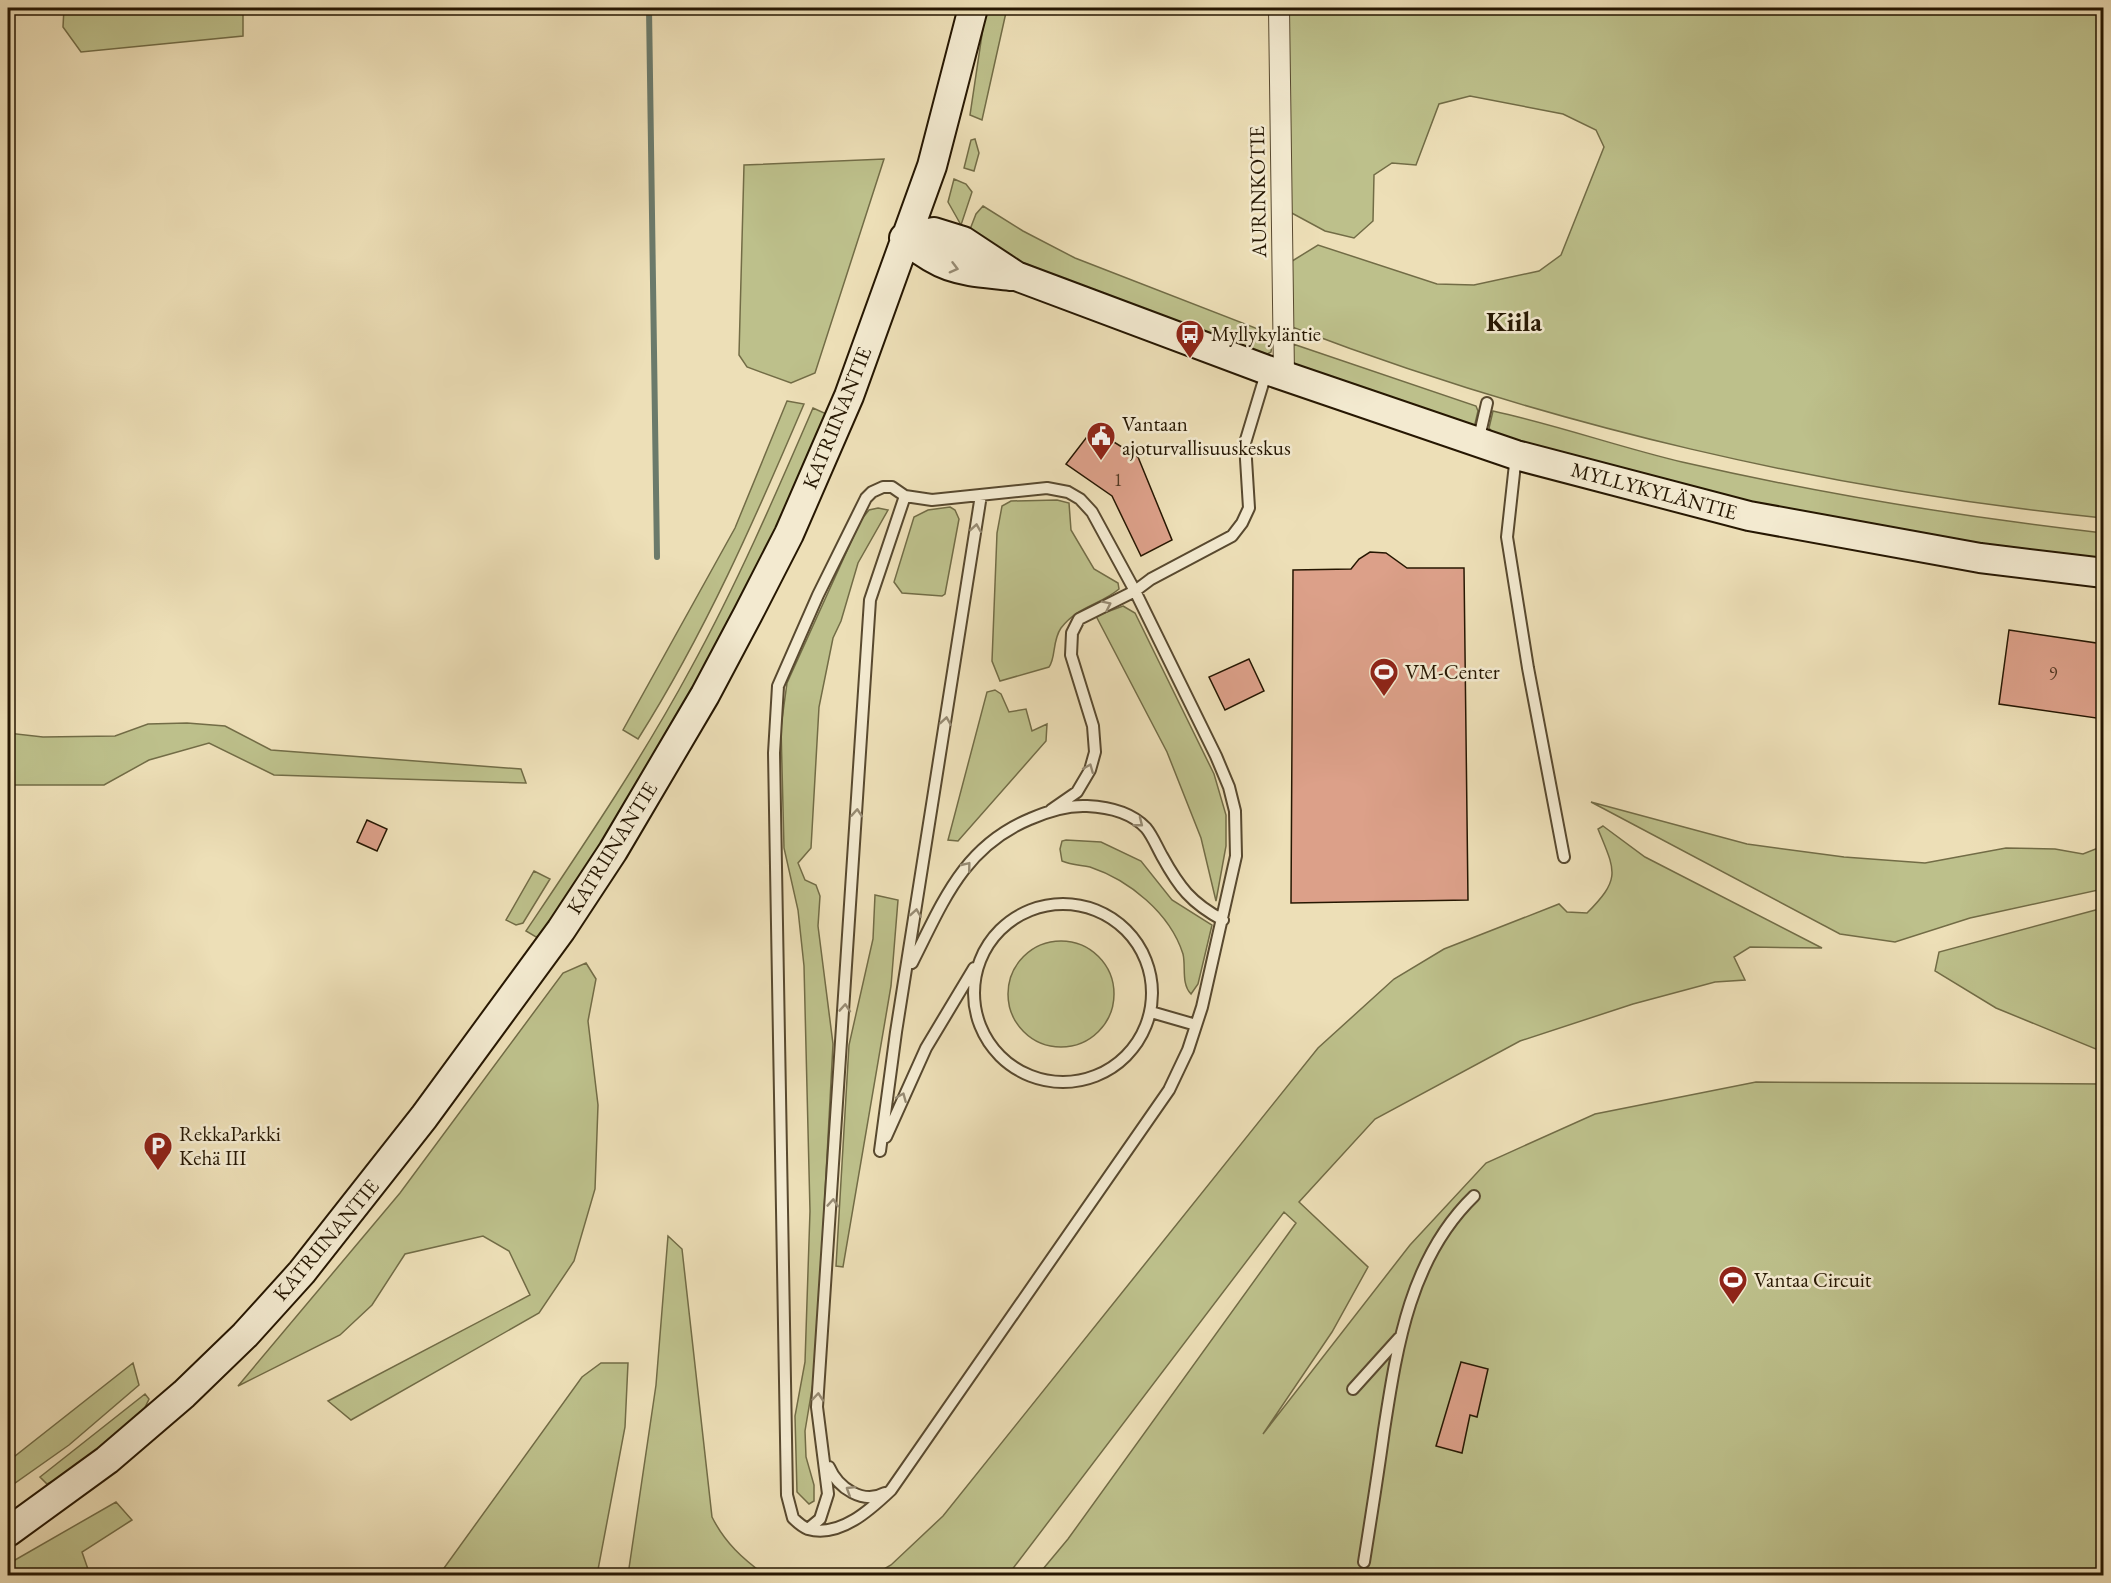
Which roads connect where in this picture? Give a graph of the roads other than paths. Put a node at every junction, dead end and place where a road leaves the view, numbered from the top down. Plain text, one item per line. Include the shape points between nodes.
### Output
1 (973, 8) edge
2 (1279, 8) edge
3 (904, 238) junction
4 (1276, 373) junction
5 (1488, 403) dead end
6 (1478, 442) junction
7 (1516, 455) junction
8 (981, 495) junction
9 (905, 496) junction
10 (2103, 573) edge
11 (1135, 591) junction
12 (1051, 810) junction
13 (1564, 857) dead end
14 (1223, 920) junction
15 (984, 952) junction
16 (908, 971) junction
17 (1150, 1012) junction
18 (1197, 1025) junction
19 (1474, 1196) dead end
20 (1399, 1338) junction
21 (1353, 1389) dead end
22 (824, 1455) junction
23 (891, 1490) junction
24 (808, 1529) junction
25 (8, 1532) edge
26 (1364, 1562) dead end

1 - 3 main road, KATRIINANTIE via 932,166
2 - 4 street, AURINKOTIE
3 - 4 main road, MYLLYKYLÄNTIE via 934,232 963,241 1017,276
3 - 25 main road, KATRIINANTIE via 849,396 789,534 705,694 613,851 561,930 364,1195 245,1335 126,1445
4 - 6 main road, MYLLYKYLÄNTIE
4 - 11 lane via 1245,443 1249,508 1242,523 1232,536
5 - 6 lane
6 - 7 main road, MYLLYKYLÄNTIE
7 - 10 main road, MYLLYKYLÄNTIE via 1749,516 1980,558
7 - 13 lane via 1508,537
8 - 9 lane via 932,500
8 - 11 lane via 1047,488 1080,499 1092,512
16 -> 8 lane
22 -> 9 lane via 817,1407 870,600
9 - 24 lane via 892,487 883,487 866,498 778,686 774,753 787,1495 793,1518
12 -> 11 lane via 1077,792 1095,752 1093,726 1071,656 1072,633 1079,619
11 - 14 lane via 1229,787 1237,833 1236,856
12 -> 14 lane via 1107,807 1134,818 1146,829 1192,901
16 -> 12 lane via 953,882 979,851 1005,829
14 - 18 lane
16 -> 15 lane via 880,1151 926,1048
15 - 17 lane via 996,934 1031,910 1051,905 1093,909 1120,926 1141,950 1149,970
15 - 17 lane via 976,974 974,997 978,1020 988,1042 1012,1066 1044,1081 1068,1083 1112,1069 1136,1044
17 - 18 lane
18 - 23 lane via 1169,1090
19 - 20 lane via 1454,1216 1430,1252
20 - 21 lane
20 - 26 lane
23 -> 22 lane via 876,1497 852,1494 833,1477
22 - 24 lane via 826,1502 820,1519
23 - 24 lane via 846,1524 826,1530

